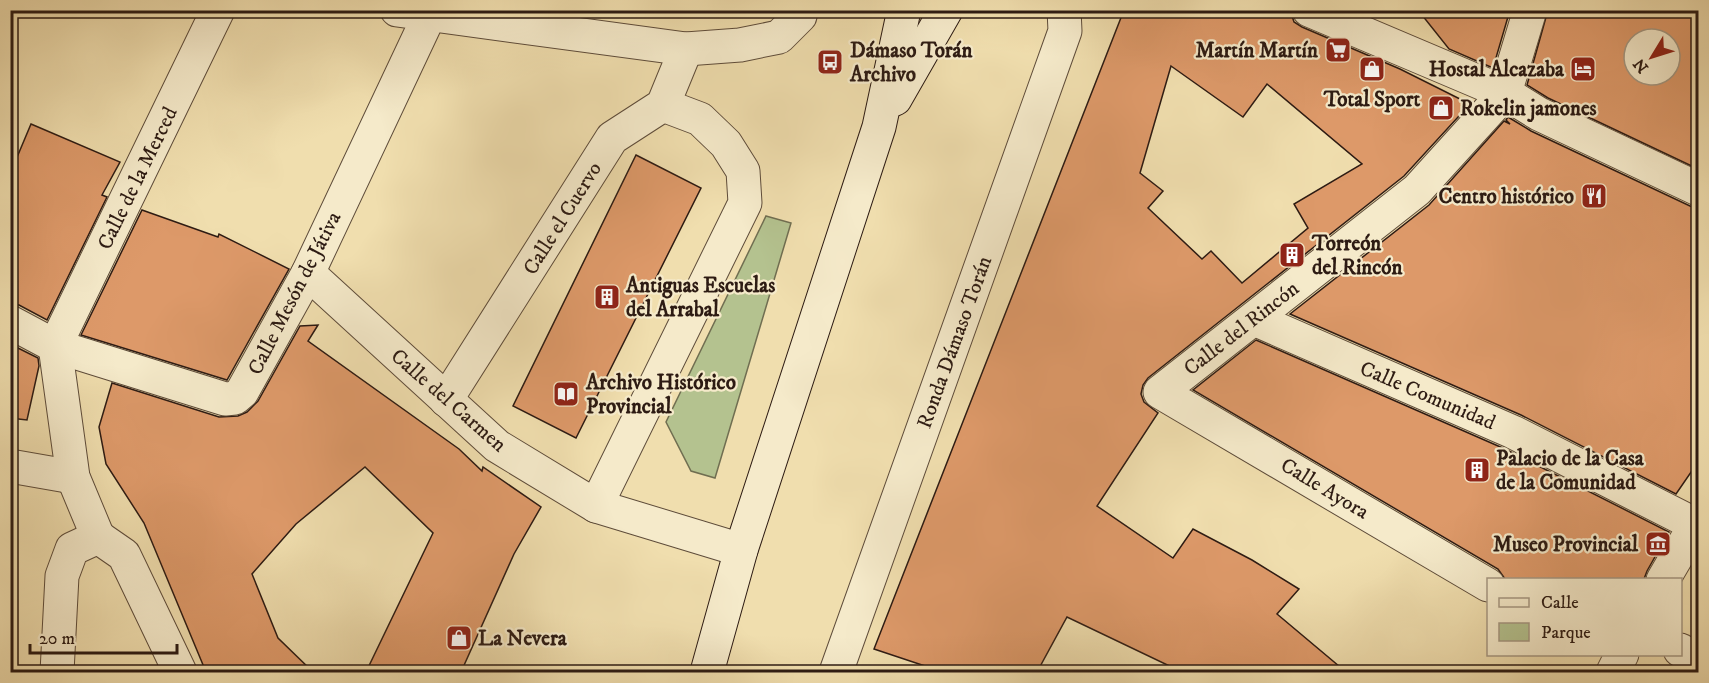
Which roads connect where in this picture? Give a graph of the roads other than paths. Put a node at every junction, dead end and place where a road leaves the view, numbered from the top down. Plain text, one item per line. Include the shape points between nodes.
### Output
1 (218, 10) edge
2 (397, 10) edge
3 (801, 10) edge
4 (904, 10) edge
5 (946, 10) edge
6 (1064, 10) edge
7 (1309, 10) edge
8 (1530, 10) edge
9 (429, 16) junction
10 (686, 49) junction
11 (1505, 93) junction
12 (663, 105) junction
13 (879, 127) junction
14 (1698, 189) edge
15 (308, 273) junction
16 (1254, 319) junction
17 (10, 322) edge
18 (55, 346) junction
19 (1160, 392) joint
20 (446, 400) junction
21 (10, 466) edge
22 (73, 477) junction
23 (596, 506) junction
24 (1698, 523) edge
25 (98, 537) junction
26 (741, 550) junction
27 (1664, 578) edge
28 (1487, 584) edge
29 (1682, 651) edge
30 (1698, 659) edge
31 (57, 672) edge
32 (180, 672) edge
33 (707, 672) edge
34 (836, 672) edge

1 - 18 street, Calle de la Merced
2 - 9 street
3 - 10 street via 800,16 779,36 740,45
4 - 13 street
5 - 13 street
6 - 34 street, Ronda Dámaso Torán via 1065,31
7 - 11 street
8 - 11 street
9 - 10 street
9 - 15 street, Calle Mesón de Játiva
10 - 12 street
11 - 14 street via 1539,114
11 - 16 street, Calle del Rincón via 1417,190
12 - 20 street, Calle el Cuervo via 612,138
12 - 23 street via 700,119 726,144 743,171 745,203
13 - 26 street
15 - 18 street, Calle Mesón de Játiva via 243,392 236,398 225,399
15 - 20 street, Calle del Carmen
16 - 19 street, Calle del Rincón
16 - 24 street, Calle Comunidad via 1513,432
17 - 18 street
18 - 22 street
19 - 28 street, Calle Ayora
20 - 23 street, Calle del Carmen via 497,446
21 - 22 street
22 - 25 street
23 - 26 street, Calle del Carmen
24 - 27 street
25 - 31 street via 72,549 62,576
25 - 32 street via 124,555
26 - 33 street
29 - 30 street

